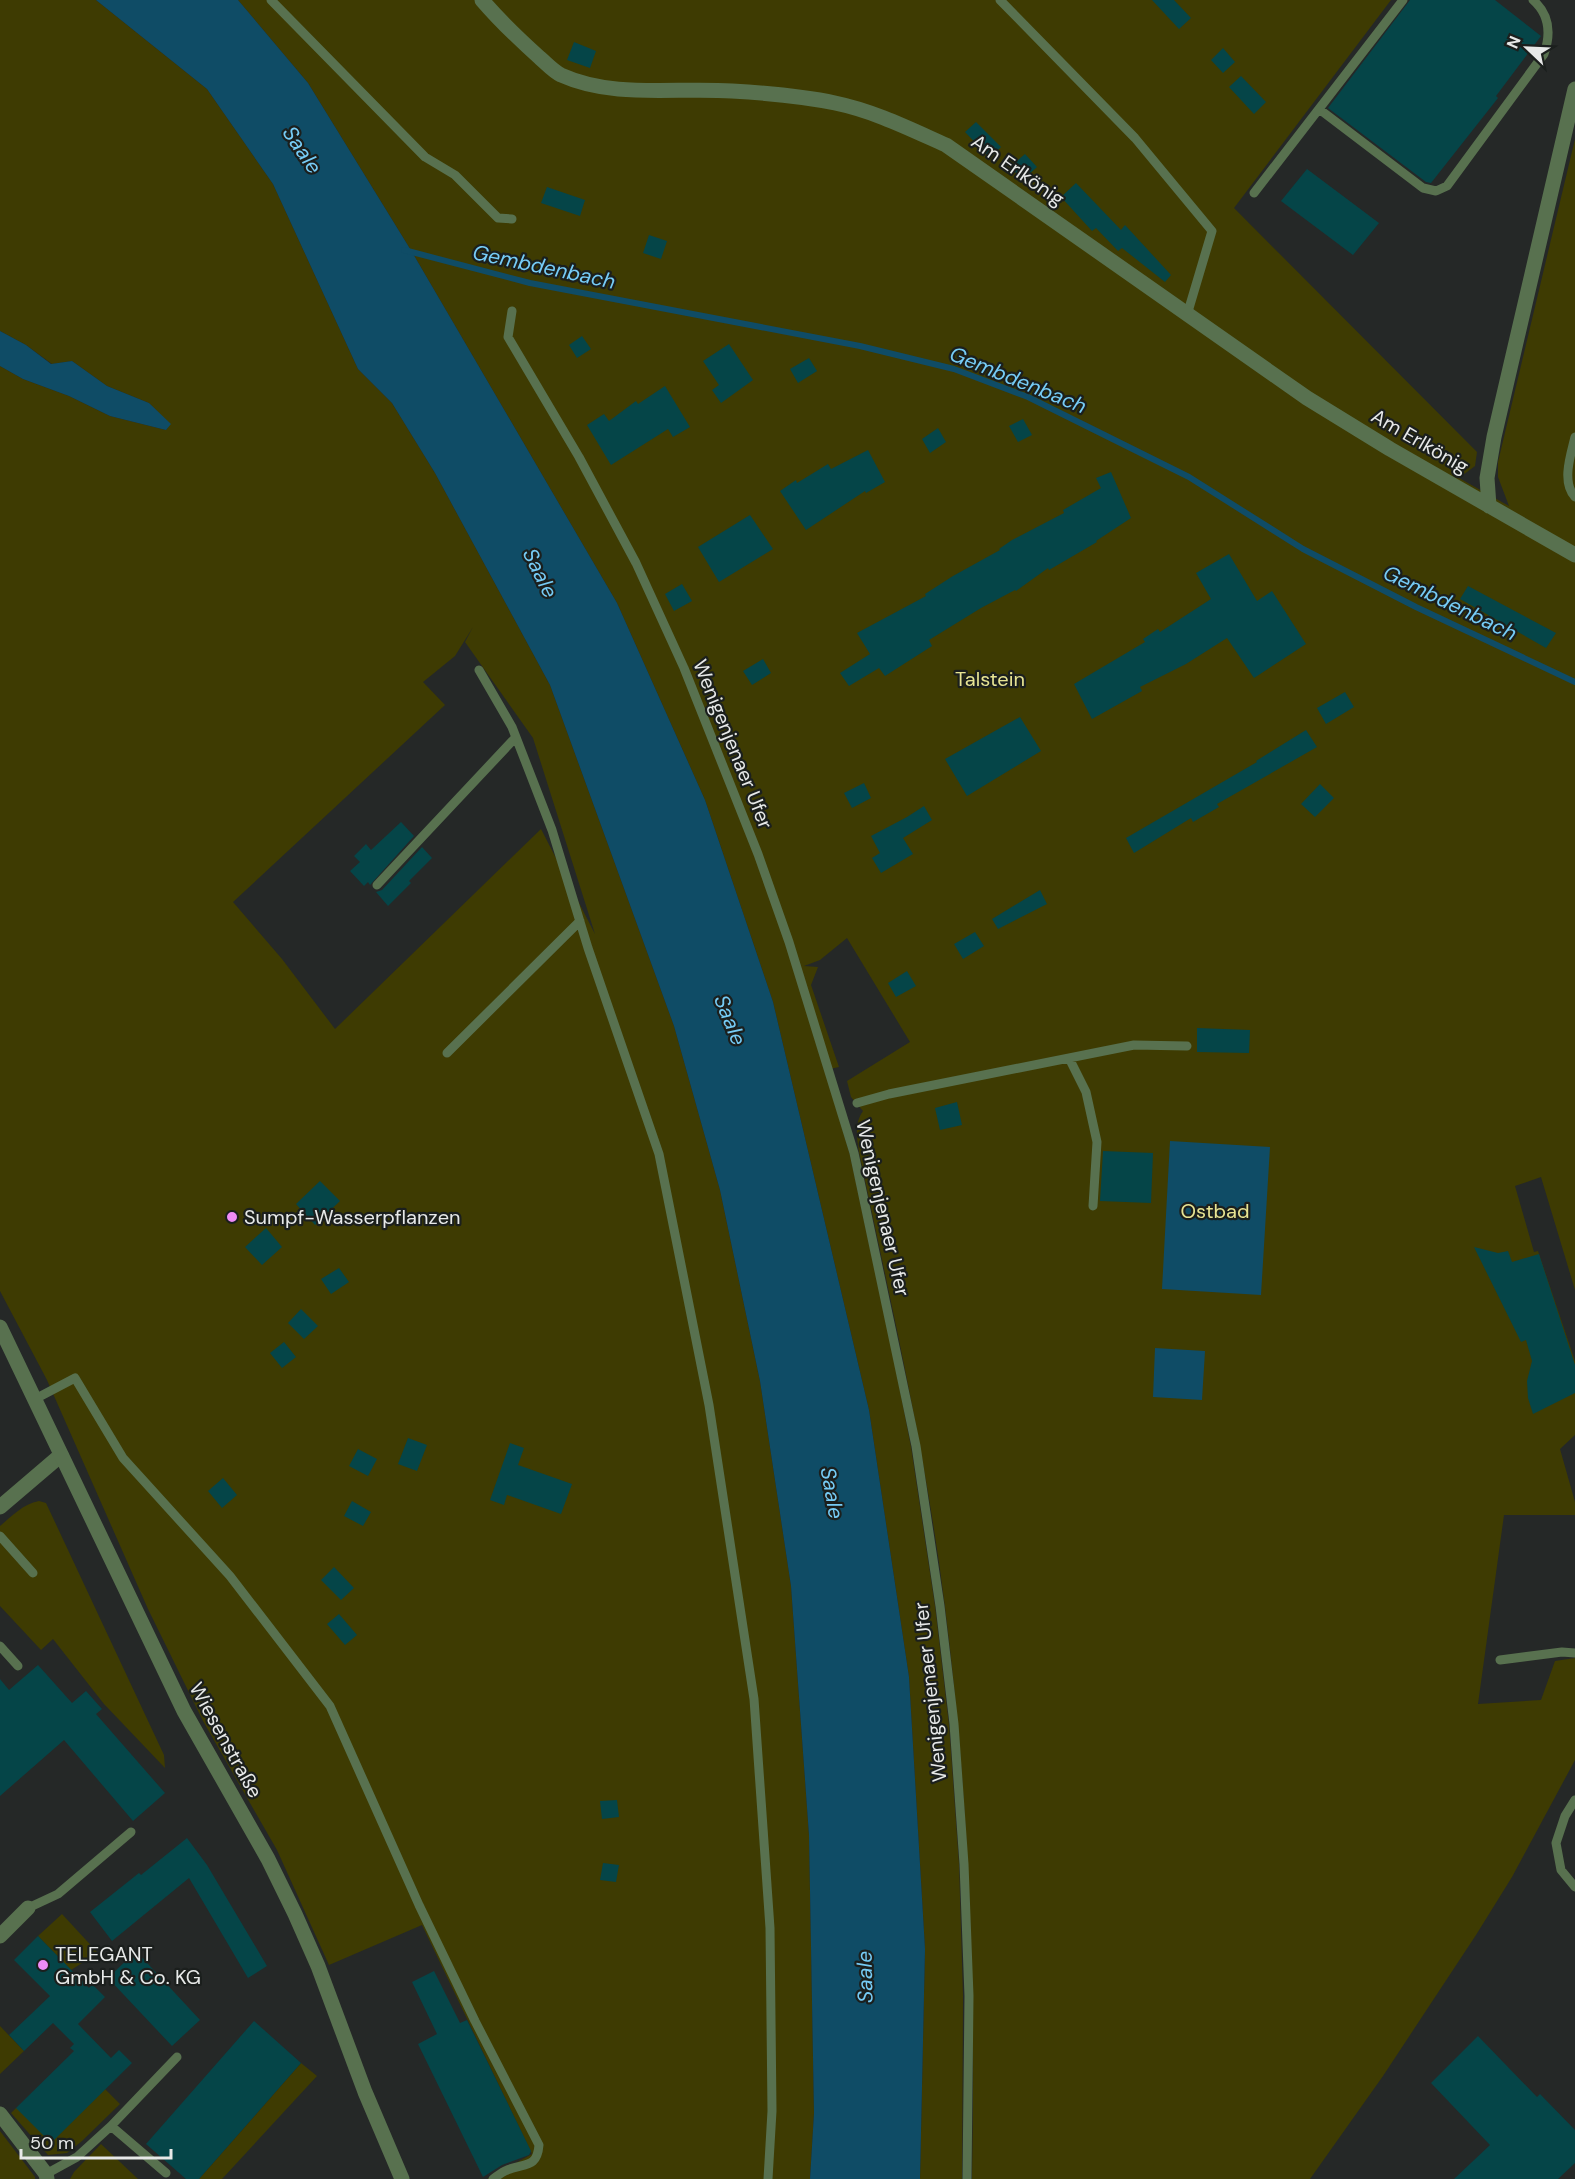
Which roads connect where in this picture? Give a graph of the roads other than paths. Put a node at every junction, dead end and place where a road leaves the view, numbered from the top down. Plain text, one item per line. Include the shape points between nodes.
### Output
1 (271, 0) edge
2 (482, 0) edge
3 (1000, 0) edge
4 (1403, 0) edge
5 (1533, 0) edge
6 (1575, 89) edge
7 (1319, 109) junction
8 (1254, 193) dead end
9 (512, 219) dead end
10 (512, 312) dead end
11 (1187, 315) junction
12 (1575, 436) edge
13 (1575, 497) edge
14 (1489, 506) junction
15 (1575, 555) edge
16 (479, 670) dead end
17 (516, 737) junction
18 (377, 885) dead end
19 (580, 921) junction
20 (1187, 1046) dead end
21 (447, 1053) dead end
22 (1068, 1058) junction
23 (856, 1103) dead end
24 (1093, 1206) dead end
25 (0, 1327) edge
26 (35, 1399) junction
27 (61, 1455) junction
28 (0, 1507) edge
29 (0, 1536) edge
30 (33, 1572) dead end
31 (0, 1646) edge
32 (1575, 1653) edge
33 (1500, 1660) dead end
34 (18, 1666) dead end
35 (1575, 1800) edge
36 (131, 1832) dead end
37 (1575, 1887) edge
38 (28, 1908) joint
39 (0, 1936) edge
40 (177, 2057) dead end
41 (0, 2114) edge
42 (111, 2126) junction
43 (166, 2174) dead end
44 (46, 2177) edge
45 (402, 2179) edge
46 (493, 2179) edge
47 (768, 2179) edge
48 (967, 2179) edge

1 - 9 lane via 425,158 455,175 498,218
2 - 11 street, Am Erlkönig via 558,73 582,84 665,91 729,91 837,103 890,120 946,145
3 - 11 lane via 1135,138 1212,231
4 - 7 lane
5 - 7 lane via 1543,9 1547,21 1549,39 1544,54 1447,186 1436,190 1423,188
6 - 14 street, Am Erlkönig via 1494,436 1487,478
7 - 8 lane
10 - 48 lane, Wenigenjenaer Ufer via 508,337 579,456 636,563 684,668 789,942 854,1153 916,1446 954,1724 968,1964
11 - 14 street, Am Erlkönig via 1307,398
12 - 13 lane via 1567,471 1570,492
14 - 15 street, Am Erlkönig
16 - 17 lane
17 - 18 lane
17 - 19 lane via 552,830
19 - 21 lane
19 - 47 lane via 658,1154 709,1405 754,1699 770,1928 772,2111
20 - 22 lane via 1134,1045
22 - 23 lane
22 - 24 lane via 1086,1092 1097,1142
25 - 26 street, Wiesenstraße
26 - 27 street, Wiesenstraße
26 - 46 lane via 75,1378 123,1458 230,1576 330,1706 422,1912 539,2145 538,2156 531,2164
27 - 28 street
27 - 45 street, Wiesenstraße via 184,1710 268,1858 295,1914
29 - 30 lane
31 - 34 lane
32 - 33 lane
35 - 37 lane via 1556,1843 1561,1870
36 - 38 lane via 58,1894
38 - 39 street
40 - 42 lane
41 - 44 street
42 - 43 lane
42 - 44 lane via 77,2157

